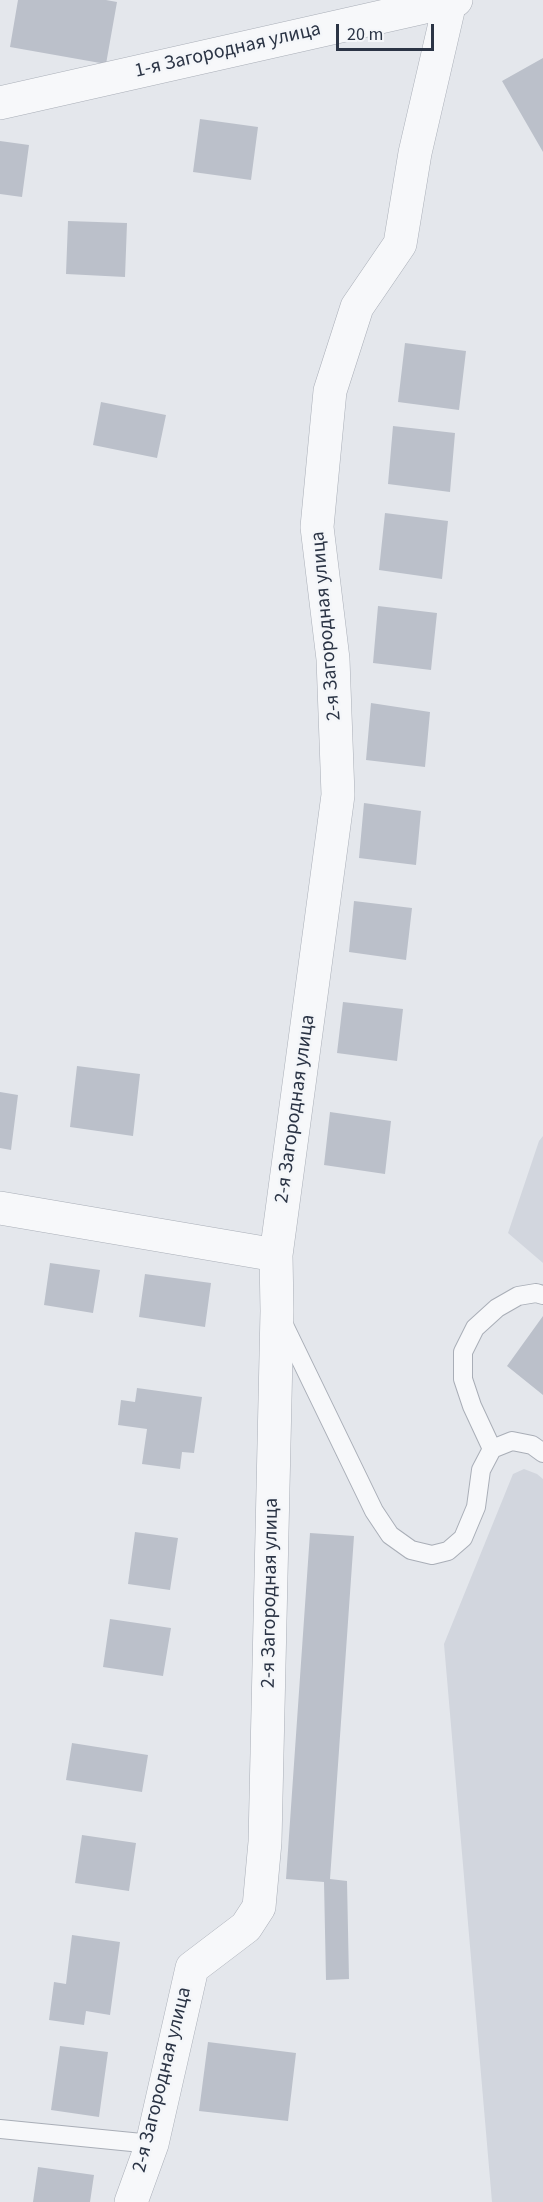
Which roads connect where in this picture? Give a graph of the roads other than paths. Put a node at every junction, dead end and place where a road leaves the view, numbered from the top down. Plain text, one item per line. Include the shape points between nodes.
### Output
1 (453, 1) edge
2 (0, 103) edge
3 (0, 1208) edge
4 (276, 1255) junction
5 (543, 1295) edge
6 (277, 1311) junction
7 (492, 1449) junction
8 (543, 1453) edge
9 (0, 2129) edge
10 (152, 2144) junction
11 (131, 2202) edge

1 - 2 street, 1-я Загородная улица
1 - 4 street, 2-я Загородная улица via 415,153 400,244 357,307 330,391 317,527 333,659 338,795
3 - 4 street
4 - 6 street, 2-я Загородная улица
5 - 7 lane via 518,1296 497,1308 476,1328 463,1352 463,1379
6 - 7 lane via 374,1511 390,1535 411,1550 432,1555 448,1551 463,1538 476,1507 481,1470
6 - 10 street, 2-я Загородная улица via 265,1842 259,1907 246,1928 192,1968
7 - 8 lane via 512,1441 532,1445
9 - 10 lane
10 - 11 street, 2-я Загородная улица

